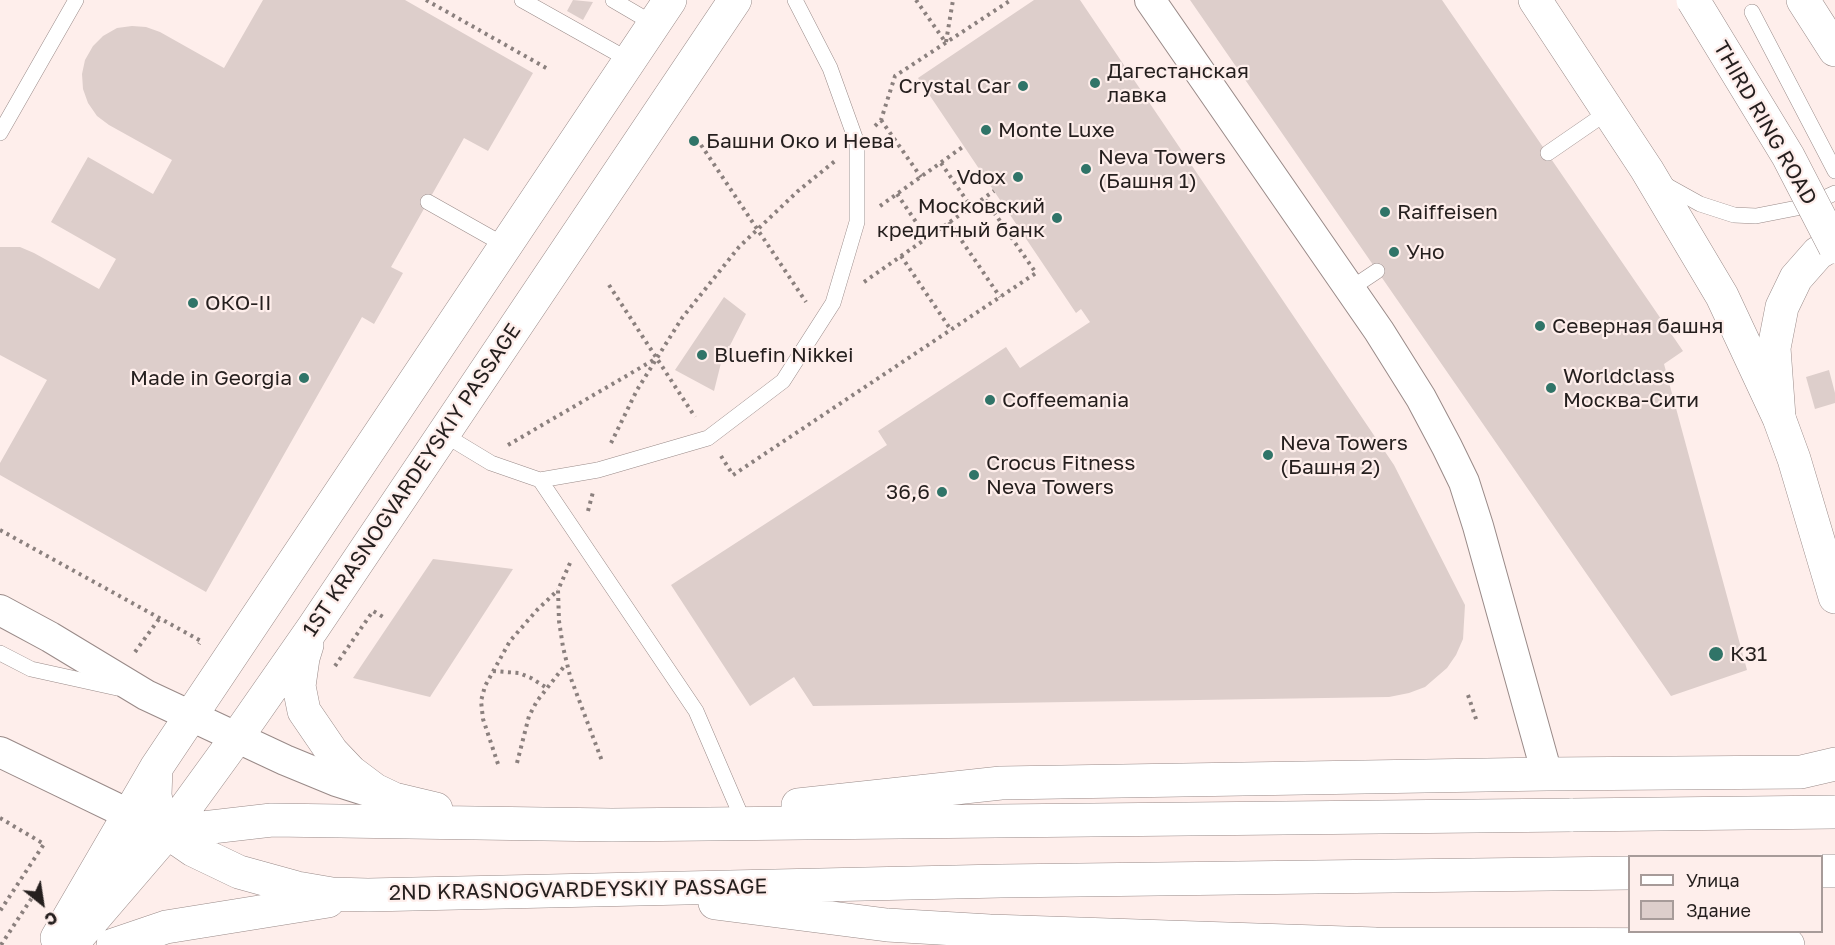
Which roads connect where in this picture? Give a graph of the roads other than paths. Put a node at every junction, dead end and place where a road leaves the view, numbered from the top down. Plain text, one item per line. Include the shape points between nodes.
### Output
1 (76, 0) edge
2 (522, 0) edge
3 (613, 0) edge
4 (735, 0) edge
5 (795, 0) edge
6 (1150, 0) edge
7 (1535, 0) edge
8 (1693, 0) edge
9 (1803, 0) edge
10 (662, 12) edge
11 (1752, 12) dead end
12 (1835, 50) edge
13 (629, 60) junction
14 (1609, 111) junction
15 (0, 133) edge
16 (1548, 153) dead end
17 (1647, 170) junction
18 (1835, 171) edge
19 (1835, 193) edge
20 (428, 202) dead end
21 (1835, 245) edge
22 (506, 246) junction
23 (1377, 271) dead end
24 (1350, 289) junction
25 (1779, 418) junction
26 (443, 434) junction
27 (540, 480) junction
28 (1835, 597) edge
29 (0, 610) edge
30 (313, 628) junction
31 (0, 653) edge
32 (146, 695) junction
33 (192, 716) junction
34 (0, 737) edge
35 (237, 737) junction
36 (0, 752) edge
37 (1835, 764) edge
38 (31, 766) junction
39 (156, 768) junction
40 (1547, 774) junction
41 (394, 799) junction
42 (739, 811) junction
43 (1835, 812) edge
44 (129, 815) junction
45 (518, 824) junction
46 (612, 825) junction
47 (168, 832) junction
48 (106, 854) junction
49 (1628, 873) edge
50 (600, 889) junction
51 (368, 895) junction
52 (887, 935) edge
53 (1174, 941) edge
54 (1642, 944) edge
55 (53, 945) edge
56 (71, 945) edge
57 (113, 945) edge
58 (1788, 945) edge

1 - 15 lane
2 - 13 lane
3 - 10 lane
4 - 26 main road, 1ST KRASNOGVARDEYSKIY PASSAGE
5 - 27 lane via 830,68 857,143 857,222 833,303 783,381 708,438 598,471
6 - 24 street
7 - 14 main road
8 - 21 main road, THIRD RING ROAD, bridge via 1788,156
9 - 12 main road
10 - 13 main road
11 - 18 lane
13 - 22 main road
14 - 16 lane
14 - 17 main road
17 - 19 lane via 1691,200 1734,215 1756,216 1807,206
17 - 25 main road via 1722,296
20 - 22 lane
21 - 25 main road via 1818,253 1796,278 1782,307 1774,348
22 - 33 main road
23 - 24 lane
24 - 40 street via 1420,398 1464,482
25 - 28 main road
26 - 27 lane via 491,463
26 - 30 main road, 1ST KRASNOGVARDEYSKIY PASSAGE
27 - 42 lane via 696,711
29 - 32 street
30 - 35 main road, 1ST KRASNOGVARDEYSKIY PASSAGE
30 - 41 main road via 299,686 304,711 351,772
31 - 32 lane via 31,669
32 - 33 street
33 - 35 street
33 - 39 main road
34 - 38 lane
35 - 41 street via 336,781
35 - 47 main road, 1ST KRASNOGVARDEYSKIY PASSAGE
36 - 38 street
37 - 40 main road via 1801,772
38 - 44 street
39 - 44 main road
39 - 47 main road via 155,795
40 - 42 main road via 1001,783
41 - 45 main road
42 - 46 main road
43 - 46 main road, bridge
44 - 47 street
44 - 48 main road
45 - 46 main road
45 - 47 main road via 272,820
47 - 48 main road via 140,837
47 - 51 main road, 2ND KRASNOGVARDEYSKIY PASSAGE via 193,850 239,872 297,888
47 - 56 main road, 1ST KRASNOGVARDEYSKIY PASSAGE
48 - 55 main road
49 - 50 main road, 2ND KRASNOGVARDEYSKIY PASSAGE
50 - 51 main road, 2ND KRASNOGVARDEYSKIY PASSAGE
50 - 52 main road
51 - 57 main road via 166,927
52 - 53 main road via 990,931
53 - 54 main road
54 - 58 main road

